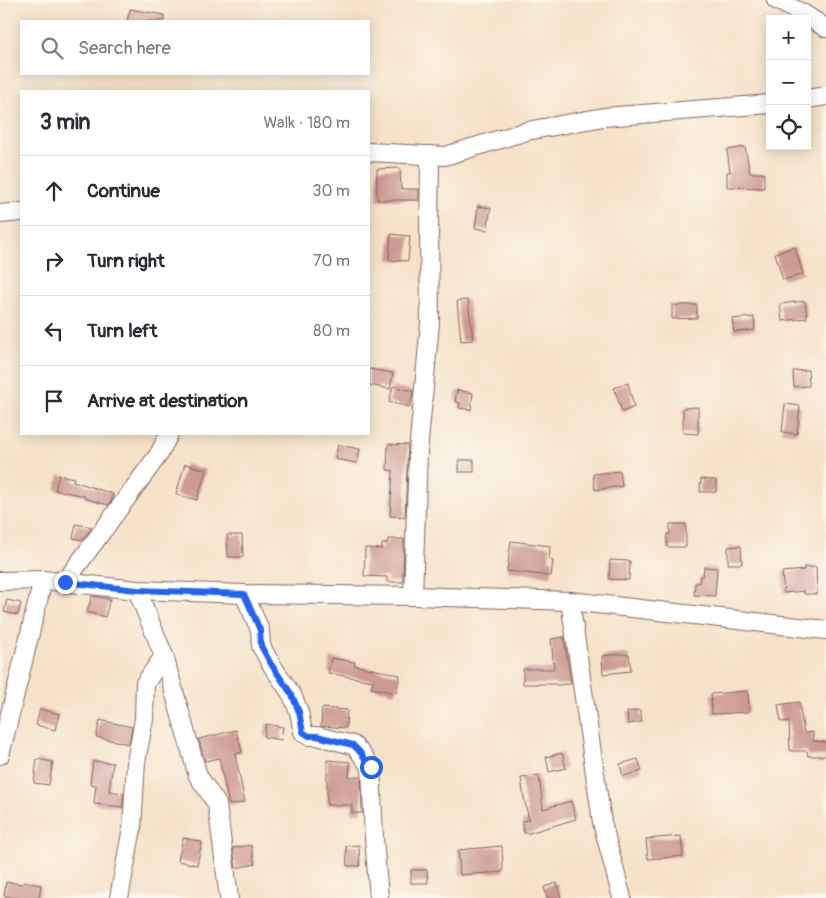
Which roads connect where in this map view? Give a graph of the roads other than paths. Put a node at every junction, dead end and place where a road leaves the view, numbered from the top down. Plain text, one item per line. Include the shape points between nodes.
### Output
1 (776, 0) edge
2 (826, 28) edge
3 (826, 96) edge
4 (811, 98) edge
5 (766, 104) edge
6 (370, 152) edge
7 (430, 155) junction
8 (20, 212) edge
9 (0, 214) edge
10 (168, 435) edge
11 (0, 580) edge
12 (43, 580) junction
13 (65, 582) junction
14 (137, 590) junction
15 (244, 594) junction
16 (413, 596) junction
17 (570, 601) junction
18 (826, 630) edge
19 (164, 656) junction
20 (0, 755) edge
21 (119, 898) edge
22 (229, 898) edge
23 (379, 898) edge
24 (622, 898) edge

1 - 2 street
3 - 4 street
5 - 7 street via 604,117 527,131 445,156
6 - 7 street
7 - 16 street via 430,323 418,452
8 - 9 street
10 - 13 street via 159,454
11 - 12 street
12 - 13 street
12 - 20 street
13 - 14 street
14 - 15 street
14 - 19 street
15 - 16 street
15 - 23 street via 260,630 261,646 292,695 303,732 353,745 371,767
16 - 17 street
17 - 18 street
17 - 24 street via 602,822
19 - 21 street via 145,683 132,828
19 - 22 street via 198,776 217,804

